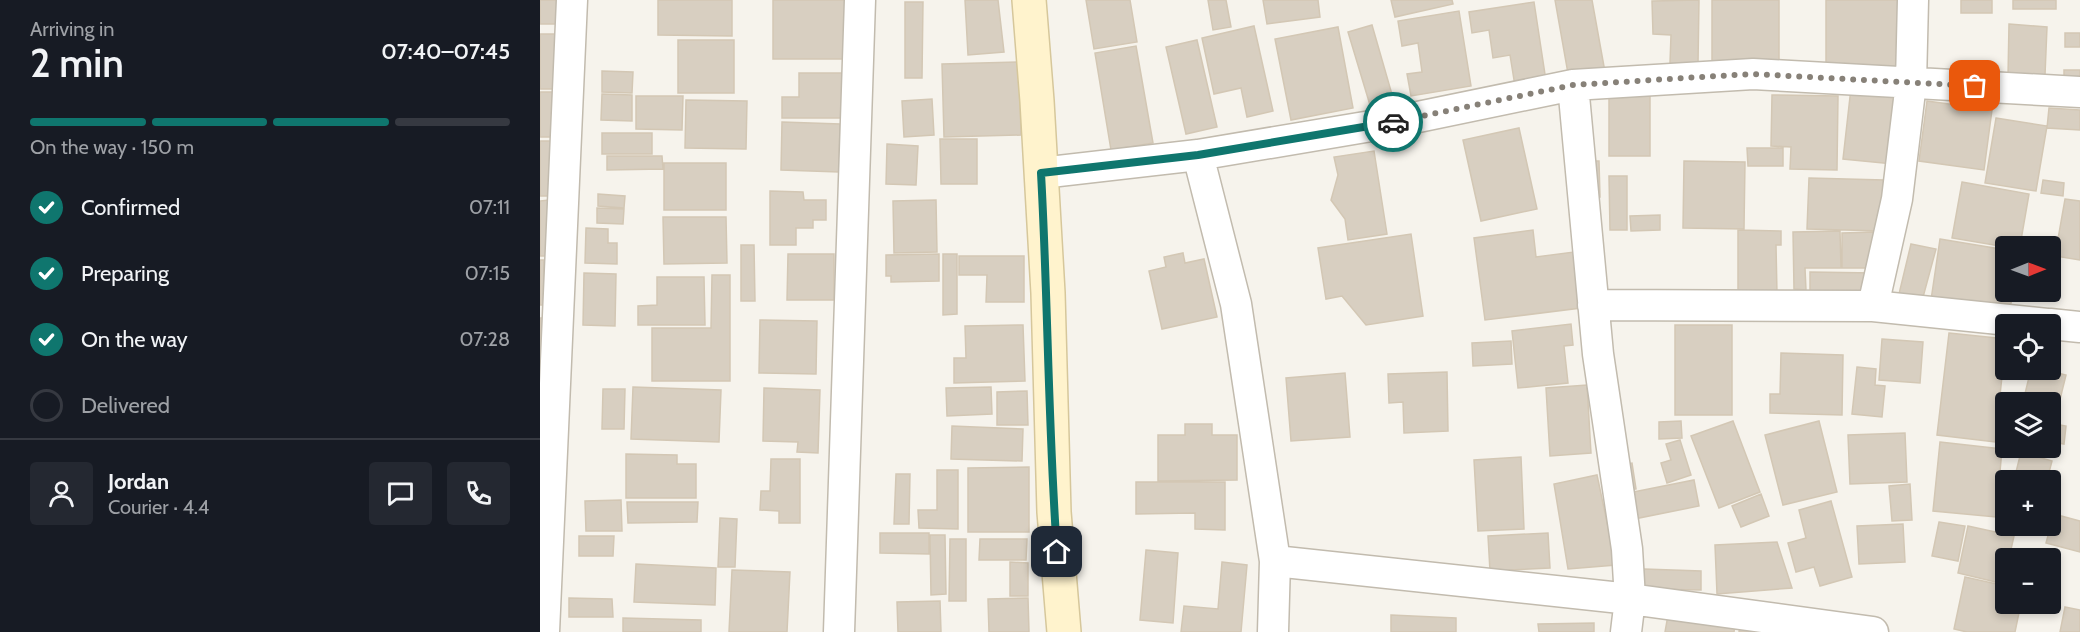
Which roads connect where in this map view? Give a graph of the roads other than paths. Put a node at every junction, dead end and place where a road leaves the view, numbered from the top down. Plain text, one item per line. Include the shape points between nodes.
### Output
1 (572, 0) edge
2 (860, 0) edge
3 (1029, 0) edge
4 (1913, 0) edge
5 (1911, 83) junction
6 (1573, 85) junction
7 (2080, 92) edge
8 (1198, 155) junction
9 (1041, 173) junction
10 (1593, 305) junction
11 (1873, 306) junction
12 (1995, 318) edge
13 (2061, 325) edge
14 (2080, 327) edge
15 (1275, 561) junction
16 (1630, 599) junction
17 (544, 632) edge
18 (839, 632) edge
19 (1064, 632) edge
20 (1274, 632) edge
21 (1626, 632) edge
22 (1873, 632) edge

1 - 17 street
2 - 18 street
3 - 9 main road
4 - 5 street
5 - 6 street via 1753,74
5 - 7 street
5 - 11 street via 1897,199
6 - 8 street via 1389,123
6 - 10 street
8 - 9 street
8 - 15 street via 1236,304
9 - 19 main road via 1054,512
10 - 11 street
10 - 16 street via 1627,549
11 - 12 street
13 - 14 street
15 - 16 street
15 - 20 street
16 - 21 street
16 - 22 street

